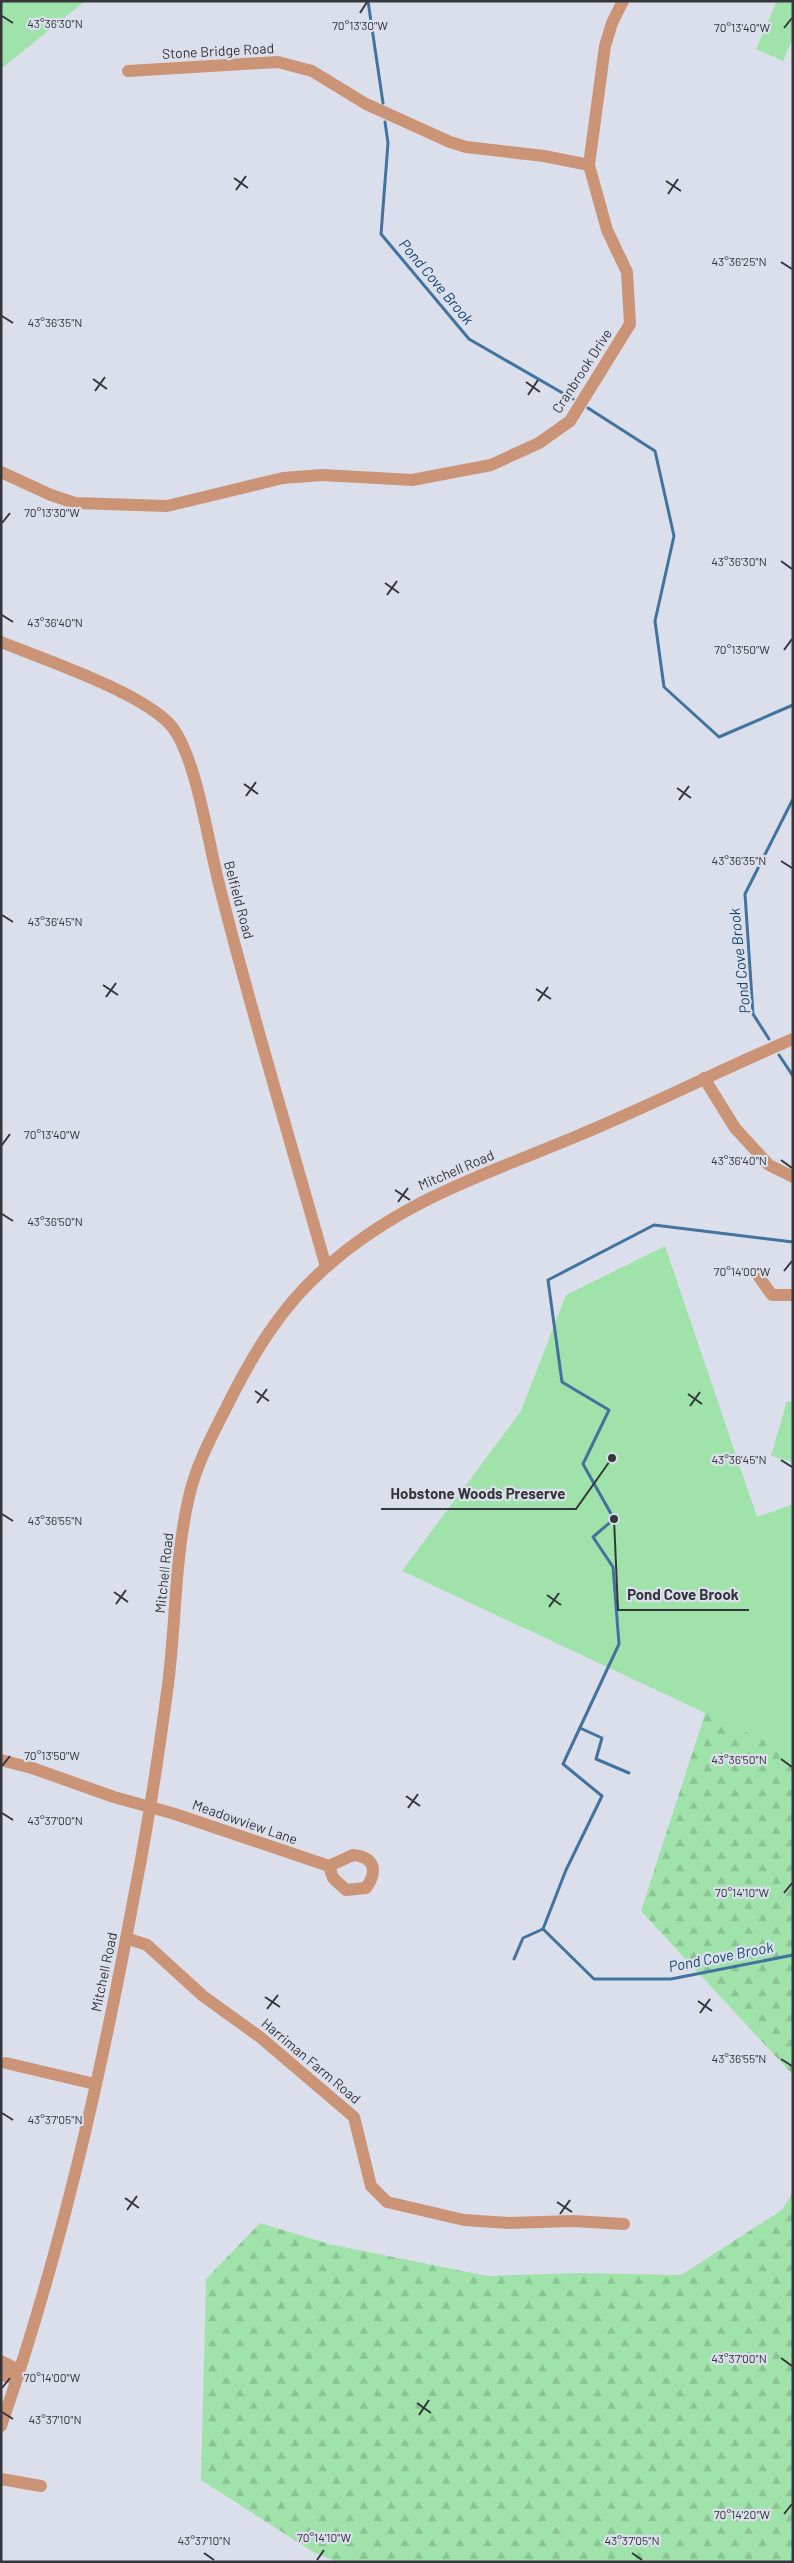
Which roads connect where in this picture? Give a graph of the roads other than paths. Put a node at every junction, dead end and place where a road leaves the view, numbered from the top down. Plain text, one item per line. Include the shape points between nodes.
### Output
1 (623, 1) edge
2 (128, 72) dead end
3 (588, 165) junction
4 (1, 472) edge
5 (1, 642) edge
6 (793, 1039) edge
7 (704, 1078) junction
8 (793, 1176) edge
9 (326, 1267) junction
10 (760, 1277) dead end
11 (793, 1295) edge
12 (1, 1760) edge
13 (150, 1807) junction
14 (329, 1866) dead end
15 (126, 1938) junction
16 (6, 2063) dead end
17 (94, 2084) junction
18 (624, 2224) dead end
19 (1, 2361) edge
20 (1, 2374) edge
21 (19, 2375) junction
22 (1, 2426) edge
23 (1, 2479) edge
24 (41, 2486) dead end

1 - 3 street, Cranbrook Drive via 605,46
2 - 3 street, Stone Bridge Road via 269,62 300,66 312,70 366,104 450,142
3 - 4 street, Cranbrook Drive via 607,230 627,272 630,324 570,421 540,443 491,465 412,480 322,475 283,478 167,506 75,503
5 - 9 street, Belfield Road via 152,708 173,728 185,750
6 - 7 street, Mitchell Road
7 - 8 street via 735,1128 769,1165
7 - 9 street, Mitchell Road via 581,1135 436,1194 366,1235
9 - 13 street, Mitchell Road via 290,1303 264,1338 214,1431 196,1473 181,1542 167,1693
10 - 11 street via 772,1295
12 - 13 street, Meadowview Lane
13 - 14 street, Meadowview Lane
13 - 15 street, Mitchell Road
15 - 17 street, Mitchell Road
15 - 18 street, Harriman Farm Road via 147,1945 202,1996 260,2037 354,2117 371,2186 387,2202 464,2220
16 - 17 street
17 - 21 street, Mitchell Road via 57,2241
19 - 21 street via 13,2367
20 - 21 street via 8,2377
21 - 22 street, Mitchell Road
23 - 24 street

